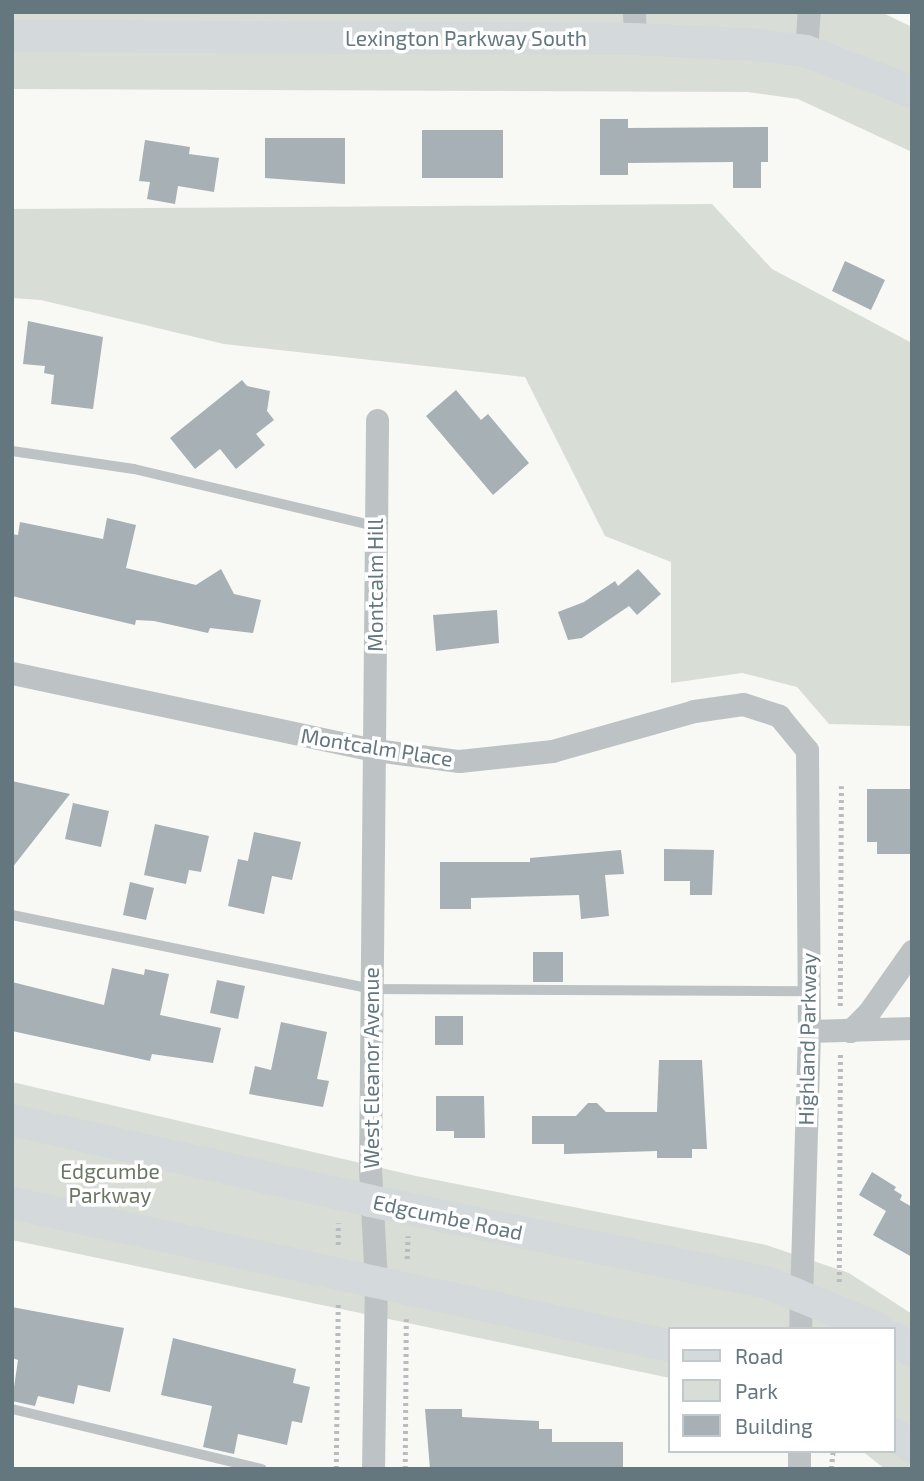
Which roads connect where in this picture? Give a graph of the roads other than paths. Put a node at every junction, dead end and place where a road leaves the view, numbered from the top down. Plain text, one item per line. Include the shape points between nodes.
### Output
1 (810, 12) edge
2 (634, 26) edge
3 (12, 36) edge
4 (806, 51) junction
5 (912, 92) edge
6 (377, 420) dead end
7 (12, 451) edge
8 (376, 526) junction
9 (12, 673) edge
10 (375, 750) junction
11 (807, 750) joint
12 (12, 915) edge
13 (912, 951) edge
14 (371, 989) junction
15 (808, 991) junction
16 (912, 1028) edge
17 (809, 1031) junction
18 (850, 1031) junction
19 (12, 1119) edge
20 (370, 1201) junction
21 (12, 1203) edge
22 (376, 1283) junction
23 (800, 1295) junction
24 (800, 1327) edge
25 (874, 1327) edge
26 (896, 1339) edge
27 (668, 1346) edge
28 (912, 1351) edge
29 (12, 1409) edge
30 (896, 1435) edge
31 (912, 1447) edge
32 (262, 1469) edge
33 (373, 1469) edge

1 - 4 street
2 - 3 street, Lexington Parkway South
2 - 4 street, Lexington Parkway South
4 - 5 street, Lexington Parkway South
6 - 8 street, Montcalm Hill
7 - 8 lane via 134,469
8 - 10 street, Montcalm Hill
9 - 10 street, Montcalm Place
10 - 11 street, Montcalm Place via 459,761 501,760 552,751 694,710 743,704 779,716
10 - 14 street, West Eleanor Avenue
11 - 15 street, Highland Parkway
12 - 14 lane
13 - 18 street
14 - 15 lane
14 - 20 street, West Eleanor Avenue
15 - 17 street, Highland Parkway
16 - 18 street
17 - 18 street
17 - 23 street, Highland Parkway
19 - 20 street, Edgcumbe Road
20 - 22 street, West Eleanor Avenue
20 - 23 street, Edgcumbe Road via 766,1282
21 - 22 street
22 - 27 street
22 - 33 street, West Eleanor Avenue
23 - 24 street, Highland Parkway
23 - 25 street, Edgcumbe Road
26 - 28 street
29 - 32 lane
30 - 31 street

